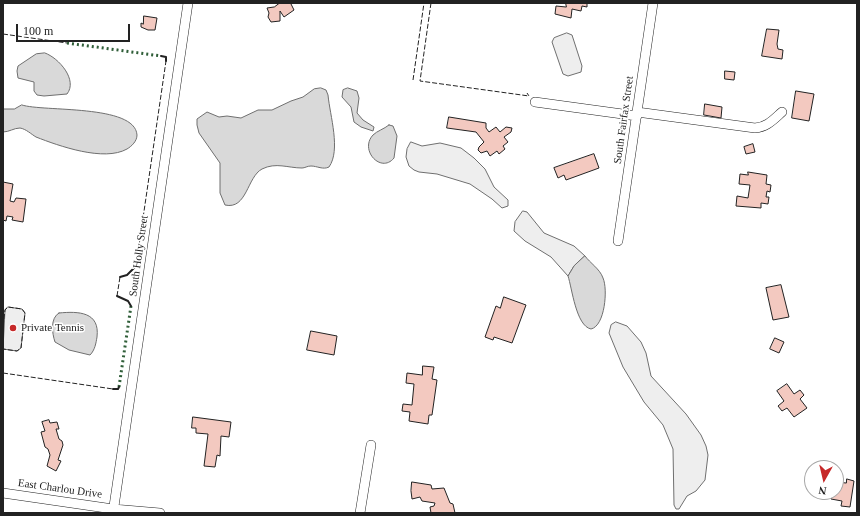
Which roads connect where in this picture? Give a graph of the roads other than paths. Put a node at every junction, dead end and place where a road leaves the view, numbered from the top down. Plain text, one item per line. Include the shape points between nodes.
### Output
1 (188, 3) edge
2 (654, 3) edge
3 (535, 102) dead end
4 (782, 112) dead end
5 (637, 114) junction
6 (618, 241) dead end
7 (371, 445) dead end
8 (3, 493) edge
9 (113, 511) edge
10 (160, 513) edge
11 (360, 513) edge

1 - 9 street, South Holly Street
2 - 5 street, South Fairfax Street
3 - 5 street
4 - 5 street via 762,128
5 - 6 street, South Fairfax Street
7 - 11 street
8 - 9 street, East Charlou Drive
9 - 10 street, East Charlou Drive

